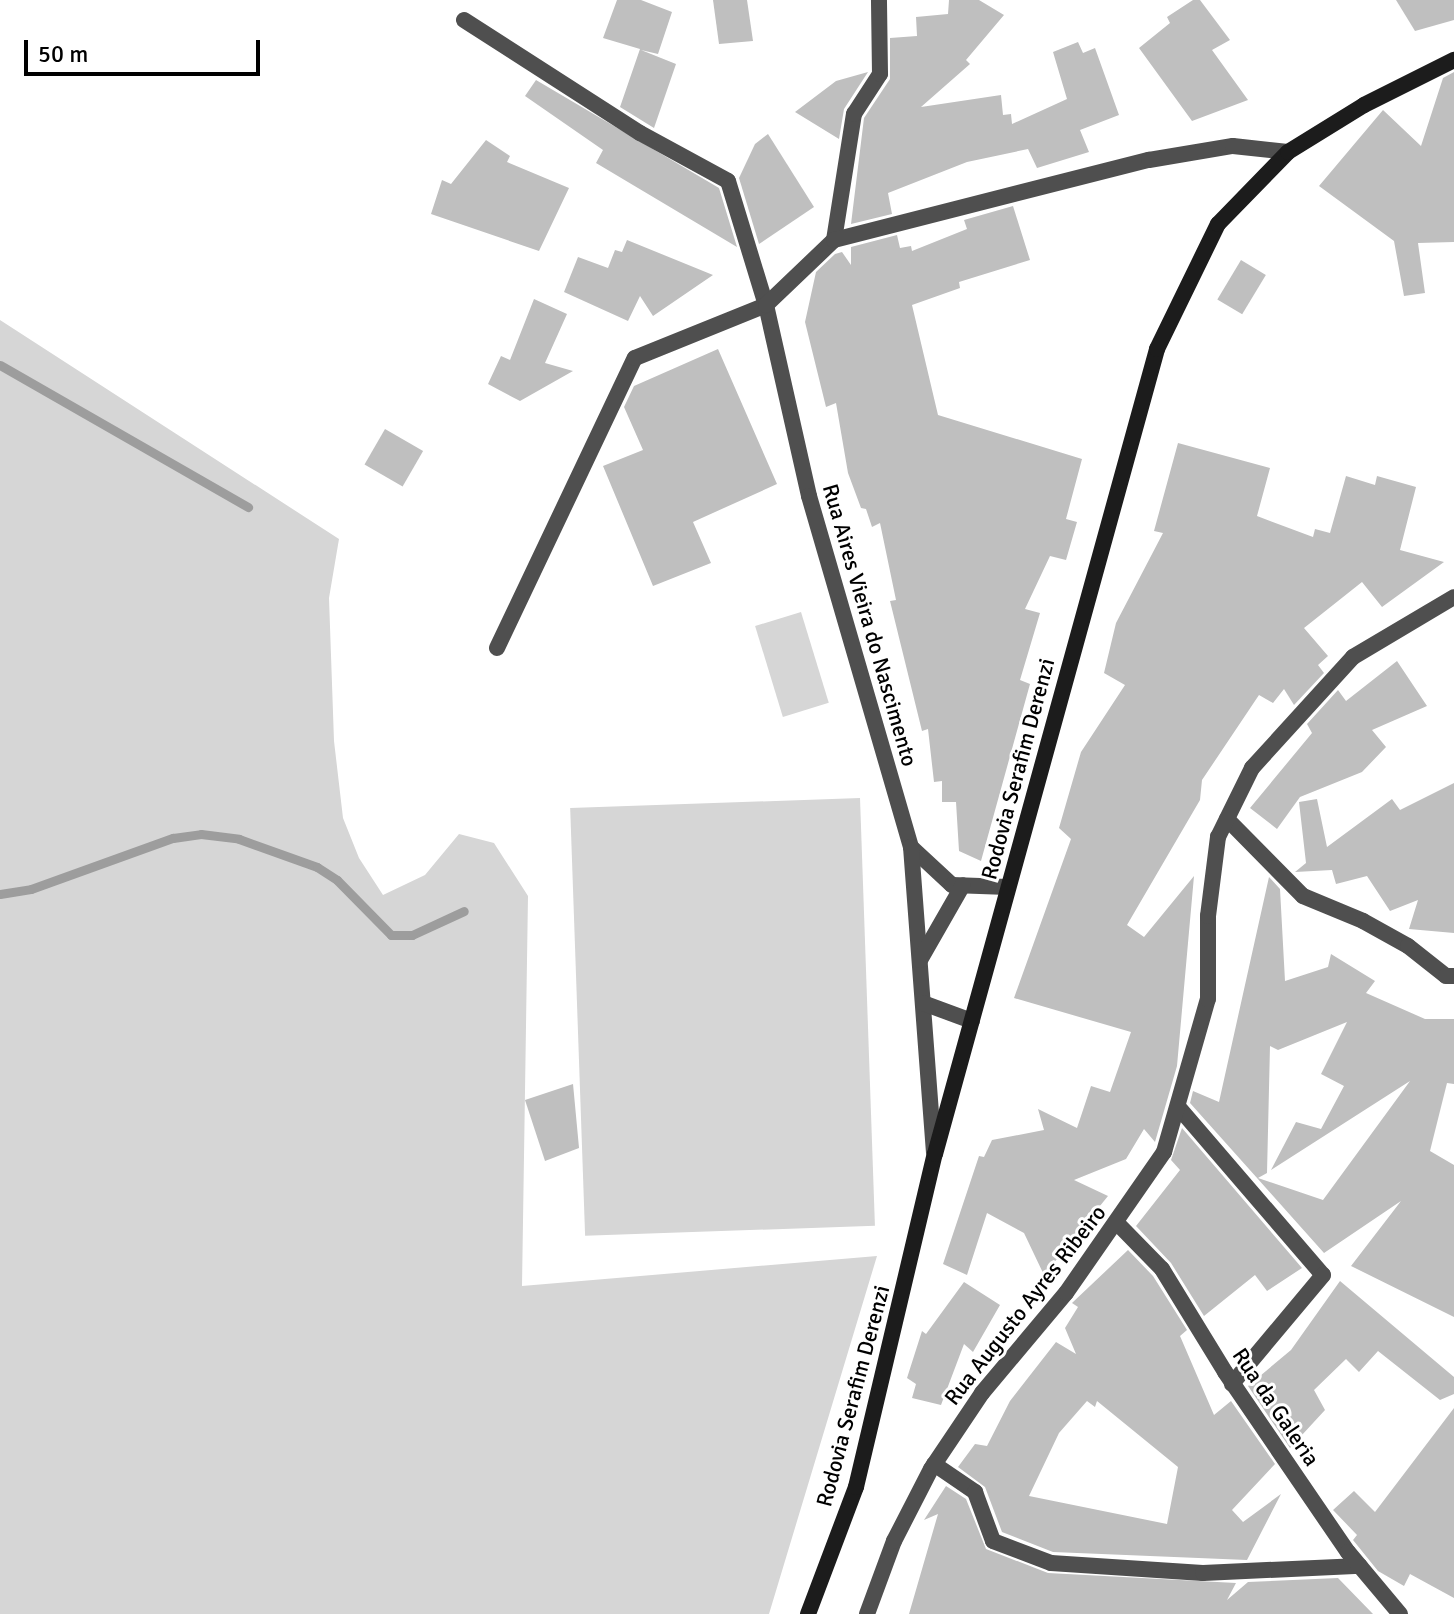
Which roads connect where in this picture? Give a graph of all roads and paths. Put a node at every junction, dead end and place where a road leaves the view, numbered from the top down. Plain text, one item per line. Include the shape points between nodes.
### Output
1 (879, 0) edge
2 (464, 20) dead end
3 (1454, 60) edge
4 (1288, 152) junction
5 (834, 240) junction
6 (766, 305) junction
7 (1454, 597) edge
8 (497, 648) dead end
9 (1227, 819) junction
10 (911, 847) junction
11 (963, 885) junction
12 (1008, 887) junction
13 (920, 961) junction
14 (1454, 976) edge
15 (923, 1003) junction
16 (972, 1021) junction
17 (1180, 1109) junction
18 (935, 1154) junction
19 (1117, 1223) junction
20 (1232, 1384) junction
21 (934, 1464) junction
22 (1360, 1566) junction
23 (1395, 1609) edge
24 (808, 1614) edge
25 (867, 1614) edge
26 (1411, 1614) edge

1 - 5 street via 880,74 854,114
2 - 6 street, Rua Aires Vieira do Nascimento via 640,133 728,181
3 - 4 main road, Rodovia Serafim Derenzi via 1364,105
4 - 5 street via 1233,146 1149,160
4 - 12 main road, Rodovia Serafim Derenzi via 1218,224 1157,349
5 - 6 street
6 - 8 street via 629,364
6 - 10 street, Rua Aires Vieira do Nascimento via 809,496
7 - 9 street, Rua Augusto Ayres Ribeiro via 1353,657 1252,768
9 - 14 street via 1303,896 1363,921 1408,946 1446,976
9 - 17 street, Rua Augusto Ayres Ribeiro via 1218,837 1208,916 1208,999
10 - 11 street via 952,885
10 - 13 street, Rua Aires Vieira do Nascimento
11 - 12 street
11 - 13 street
12 - 16 main road, Rodovia Serafim Derenzi
13 - 15 street, Rua Aires Vieira do Nascimento
15 - 16 street
15 - 18 street, Rua Aires Vieira do Nascimento
16 - 18 main road, Rodovia Serafim Derenzi
17 - 19 street, Rua Augusto Ayres Ribeiro via 1164,1152
17 - 20 street via 1323,1275
18 - 24 main road, Rodovia Serafim Derenzi via 856,1487
19 - 20 street, Rua da Galeria via 1162,1269
19 - 21 street, Rua Augusto Ayres Ribeiro via 982,1393
20 - 22 street, Rua da Galeria
21 - 22 street via 975,1492 993,1541 1051,1563 1158,1573
21 - 25 street, Rua Augusto Ayres Ribeiro via 894,1541
22 - 23 street, Rua da Galeria
23 - 26 street

